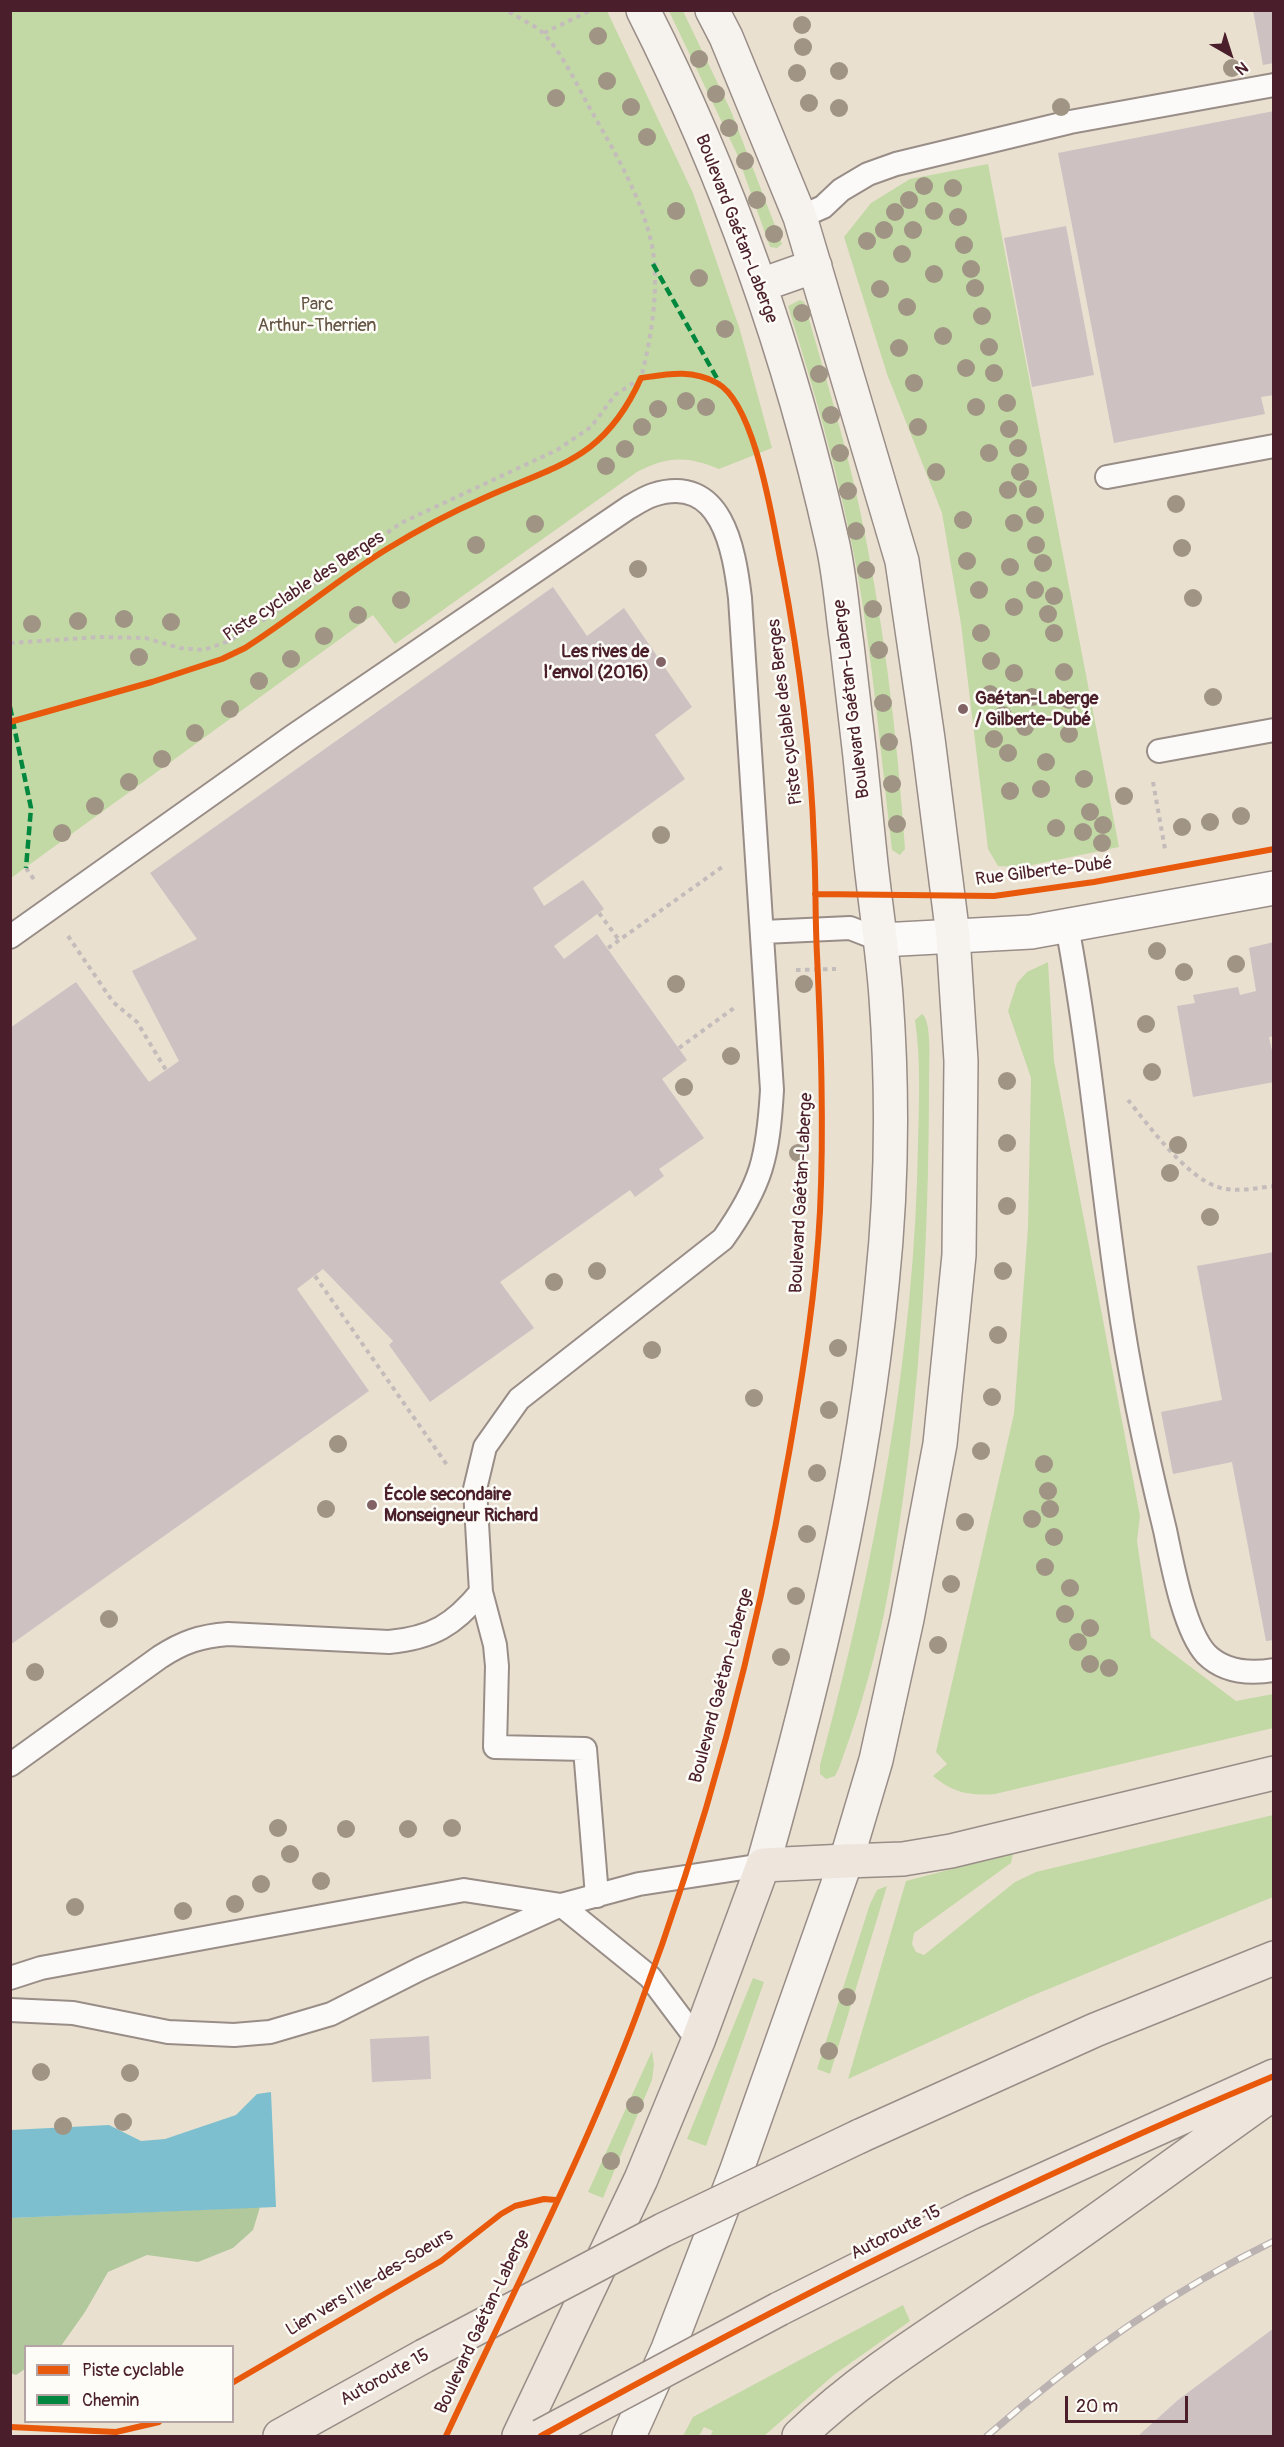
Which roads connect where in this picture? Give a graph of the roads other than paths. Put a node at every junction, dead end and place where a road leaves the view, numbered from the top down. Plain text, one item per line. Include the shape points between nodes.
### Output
1 (643, 10) edge
2 (712, 10) edge
3 (1274, 85) edge
4 (800, 217) junction
5 (815, 266) junction
6 (761, 285) junction
7 (1274, 446) edge
8 (1107, 477) dead end
9 (1274, 730) edge
10 (1159, 751) dead end
11 (1274, 888) edge
12 (1067, 926) junction
13 (763, 932) junction
14 (953, 936) junction
15 (10, 938) edge
16 (881, 940) junction
17 (481, 1592) junction
18 (1274, 1670) edge
19 (10, 1765) edge
20 (1274, 1773) edge
21 (846, 1861) junction
22 (763, 1865) junction
23 (597, 1896) junction
24 (561, 1905) junction
25 (1274, 1958) edge
26 (10, 1978) edge
27 (10, 2010) edge
28 (698, 2041) junction
29 (1274, 2076) edge
30 (1274, 2093) edge
31 (280, 2436) edge
32 (519, 2436) edge
33 (541, 2436) edge
34 (629, 2436) edge
35 (799, 2436) edge

1 - 6 main road, Boulevard Gaétan-Laberge via 721,179
2 - 4 main road
3 - 4 lane via 1070,122 896,164 868,174 841,190 823,207
4 - 5 main road
5 - 6 main road
5 - 14 main road via 902,561
6 - 16 main road, Boulevard Gaétan-Laberge via 833,544
7 - 8 lane
9 - 10 lane
11 - 12 street
12 - 14 street
12 - 18 lane via 1118,1296 1177,1583 1196,1640 1207,1654 1237,1671
13 - 15 lane via 735,553 723,520 705,501 682,492 653,495 628,508 293,736
13 - 16 lane via 850,928
13 - 17 lane via 772,1090 763,1170 746,1208 723,1239 519,1399 484,1447 475,1489
14 - 16 street
14 - 21 main road via 961,1061 962,1186 956,1296 940,1444 894,1682
16 - 22 main road, Boulevard Gaétan-Laberge via 890,1074 890,1166 874,1355 829,1610
17 - 19 lane via 463,1614 436,1632 408,1640 228,1634 203,1636 179,1644
17 - 23 lane via 495,1645 495,1747 585,1749
20 - 21 main road via 951,1851
21 - 22 main road
21 - 34 main road via 736,2172 668,2349
22 - 23 lane via 639,1884
22 - 28 main road, Boulevard Gaétan-Laberge
23 - 24 lane
24 - 26 lane via 464,1890 41,1968
24 - 27 lane via 331,2014 270,2032 168,2032 73,2013
24 - 28 lane via 650,1977
25 - 31 main road, Autoroute 15, bridge via 1095,2030 663,2230
28 - 32 main road, Boulevard Gaétan-Laberge via 618,2230
29 - 33 main road, Autoroute 15, bridge via 972,2212
30 - 35 main road via 1036,2263 916,2341

